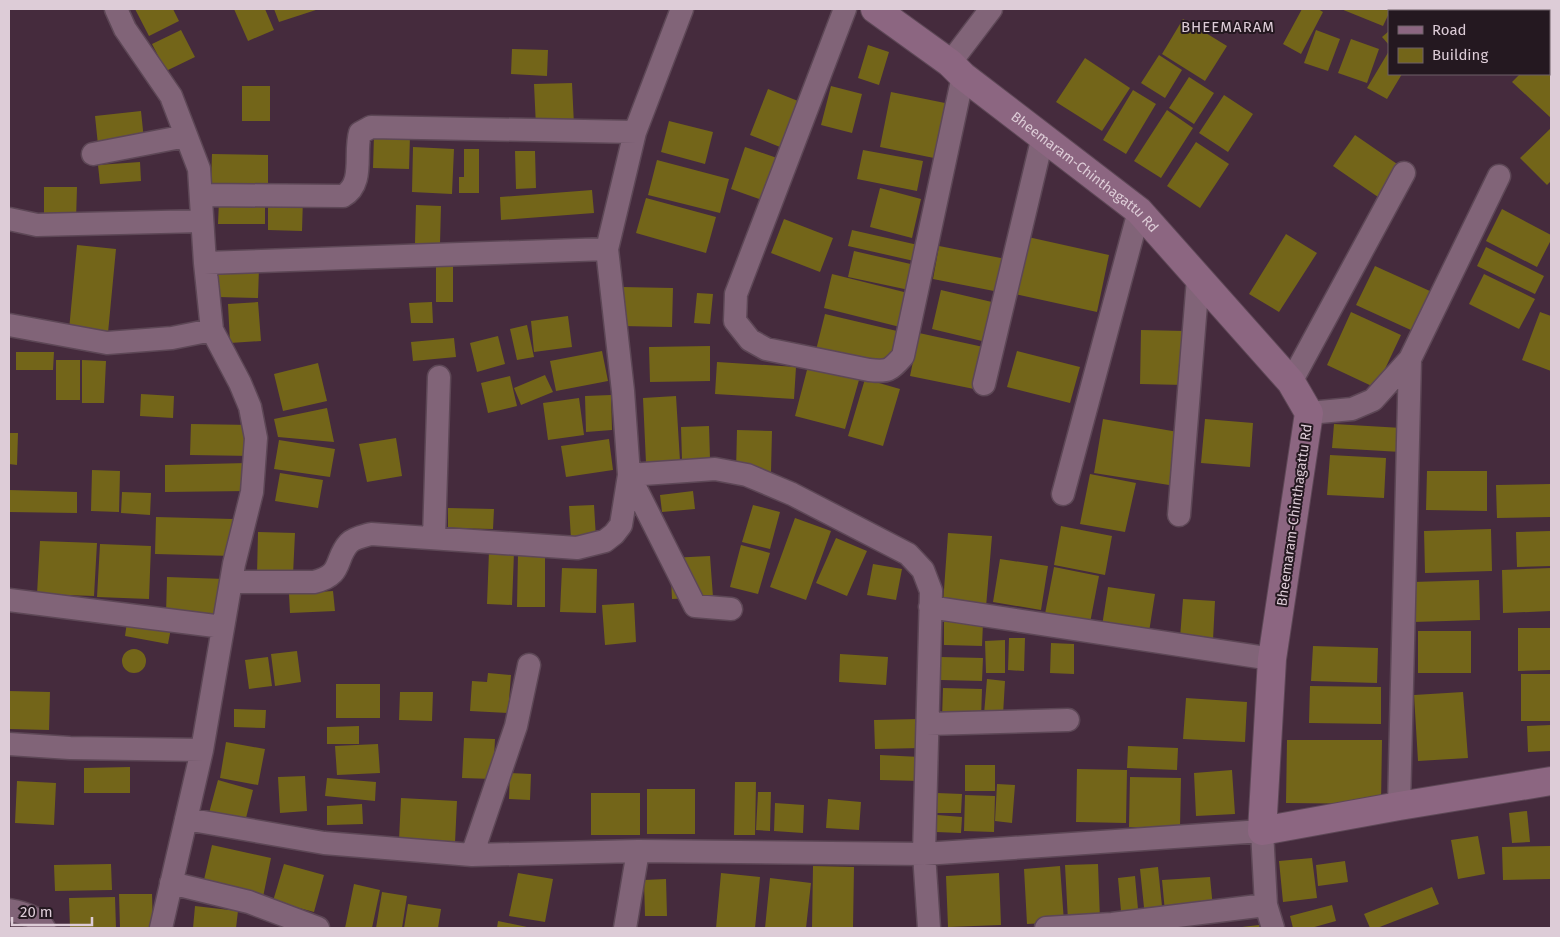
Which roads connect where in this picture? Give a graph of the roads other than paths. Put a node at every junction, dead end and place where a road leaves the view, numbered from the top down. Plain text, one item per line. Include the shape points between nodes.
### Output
1 (116, 9) edge
2 (682, 9) edge
3 (845, 9) edge
4 (875, 9) edge
5 (991, 9) edge
6 (957, 70) junction
7 (635, 132) junction
8 (186, 136) junction
9 (1042, 136) junction
10 (92, 154) dead end
11 (1404, 173) dead end
12 (1499, 176) dead end
13 (201, 195) junction
14 (1139, 211) junction
15 (9, 219) edge
16 (202, 221) junction
17 (607, 249) junction
18 (204, 263) junction
19 (1198, 278) junction
20 (9, 325) edge
21 (212, 330) junction
22 (1410, 360) junction
23 (439, 377) dead end
24 (1291, 382) junction
25 (984, 384) dead end
26 (1309, 413) junction
27 (629, 475) junction
28 (1063, 494) dead end
29 (1179, 515) dead end
30 (434, 538) junction
31 (231, 582) junction
32 (9, 600) edge
33 (930, 607) junction
34 (732, 608) dead end
35 (223, 626) junction
36 (1272, 659) junction
37 (529, 665) dead end
38 (1068, 720) dead end
39 (928, 724) junction
40 (9, 744) edge
41 (202, 750) junction
42 (1551, 781) edge
43 (1399, 806) junction
44 (186, 819) junction
45 (1262, 831) junction
46 (638, 851) junction
47 (924, 854) junction
48 (472, 855) junction
49 (171, 883) junction
50 (1266, 906) junction
51 (9, 910) edge
52 (1112, 926) edge
53 (44, 928) edge
54 (161, 928) edge
55 (318, 928) edge
56 (625, 928) edge
57 (929, 928) edge
58 (1046, 928) edge
59 (1273, 928) edge

1 - 8 street via 124,29 171,96
2 - 7 street
3 - 6 street via 736,294 735,321 750,340 766,348 869,370 886,371 903,356
4 - 6 street, Bheemaram-Chinthagattu Rd
5 - 6 street
6 - 9 street, Bheemaram-Chinthagattu Rd
7 - 13 street via 371,127 360,133 356,181 343,196
7 - 17 street
8 - 10 street
8 - 13 street via 199,168
9 - 14 street, Bheemaram-Chinthagattu Rd
9 - 25 street
11 - 24 street
12 - 22 street
13 - 16 street
14 - 19 street, Bheemaram-Chinthagattu Rd
14 - 28 street
15 - 16 street via 37,225
16 - 18 street
17 - 18 street
17 - 27 street
18 - 21 street
19 - 24 street, Bheemaram-Chinthagattu Rd
19 - 29 street
20 - 21 street via 107,343 172,338
21 - 31 street via 250,407 256,438 252,492
22 - 26 street via 1373,400 1352,409
22 - 43 street
23 - 30 street
24 - 26 street, Bheemaram-Chinthagattu Rd
26 - 36 street, Bheemaram-Chinthagattu Rd
27 - 30 street via 621,525 605,541 577,548
27 - 33 street via 716,469 748,475 792,494 908,554 922,570 930,591
27 - 34 street via 695,606
30 - 31 street via 371,534 350,542 326,580
31 - 35 street
32 - 35 street
33 - 36 street
33 - 39 street
35 - 41 street
36 - 45 street, Bheemaram-Chinthagattu Rd
37 - 48 street via 516,726
38 - 39 street
39 - 47 street
40 - 41 street
41 - 44 street
42 - 43 street
43 - 45 street
44 - 48 street via 324,844
44 - 49 street
45 - 47 street
45 - 50 street
46 - 47 street
46 - 48 street
46 - 56 street
47 - 57 street
49 - 54 street
49 - 55 street via 249,902
50 - 52 street
50 - 59 street
51 - 53 street via 29,916
52 - 58 street

